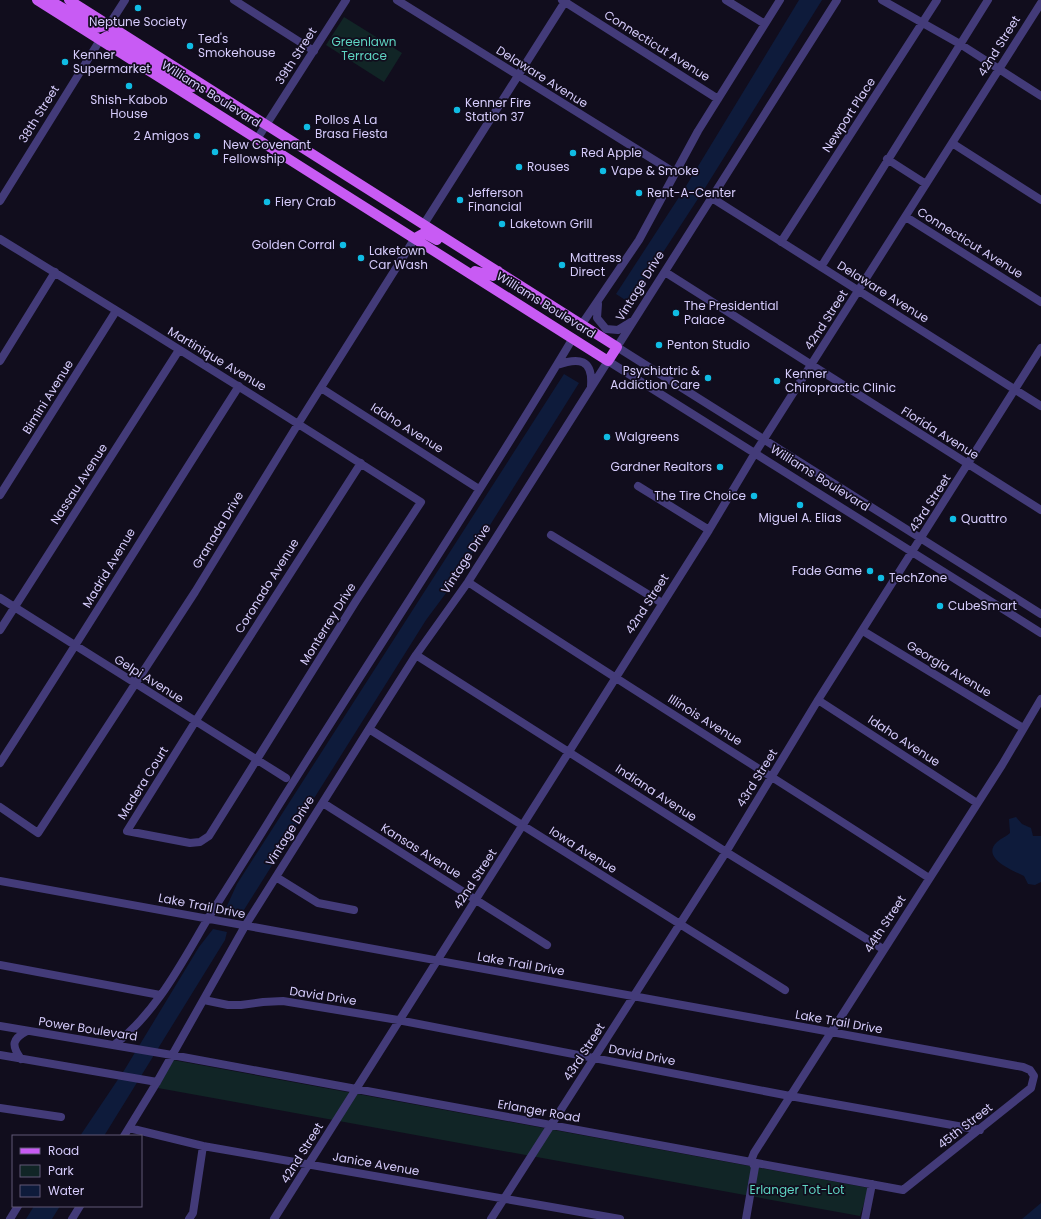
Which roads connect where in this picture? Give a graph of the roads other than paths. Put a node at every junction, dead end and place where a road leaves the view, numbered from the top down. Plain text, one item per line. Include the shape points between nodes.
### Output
1 (43, 0) edge
2 (68, 0) edge
3 (125, 0) edge
4 (234, 0) edge
5 (346, 0) edge
6 (397, 0) edge
7 (726, 0) edge
8 (780, 0) edge
9 (836, 0) edge
10 (882, 0) edge
11 (937, 0) edge
12 (988, 0) edge
13 (564, 1) edge
14 (1041, 3) edge
15 (922, 23) junction
16 (765, 24) junction
17 (109, 25) junction
18 (100, 40) junction
19 (960, 44) junction
20 (314, 51) junction
21 (999, 69) junction
22 (518, 76) junction
23 (198, 82) junction
24 (1041, 96) edge
25 (718, 99) junction
26 (266, 124) junction
27 (257, 139) junction
28 (952, 143) junction
29 (887, 159) junction
30 (675, 173) junction
31 (926, 184) junction
32 (712, 198) junction
33 (1041, 200) edge
34 (0, 201) edge
35 (906, 216) junction
36 (382, 217) junction
37 (424, 224) junction
38 (415, 238) junction
39 (0, 239) edge
40 (781, 242) junction
41 (455, 243) junction
42 (448, 259) junction
43 (821, 267) junction
44 (498, 271) junction
45 (55, 272) junction
46 (665, 272) junction
47 (858, 291) junction
48 (598, 301) junction
49 (1041, 302) edge
50 (116, 311) junction
51 (636, 318) junction
52 (582, 324) junction
53 (573, 338) junction
54 (617, 347) junction
55 (1041, 348) edge
56 (179, 350) junction
57 (608, 360) junction
58 (0, 361) edge
59 (557, 364) junction
60 (811, 365) junction
61 (239, 386) junction
62 (321, 388) junction
63 (590, 389) junction
64 (1015, 390) junction
65 (1041, 406) edge
66 (298, 424) junction
67 (764, 438) junction
68 (755, 453) junction
69 (361, 463) junction
70 (969, 465) junction
71 (638, 486) dead end
72 (479, 489) junction
73 (0, 495) edge
74 (421, 502) joint
75 (1041, 510) edge
76 (709, 530) junction
77 (551, 535) dead end
78 (922, 538) junction
79 (912, 552) junction
80 (468, 582) junction
81 (0, 598) edge
82 (662, 603) junction
83 (14, 608) junction
84 (1041, 614) edge
85 (0, 630) edge
86 (863, 631) junction
87 (1041, 633) edge
88 (75, 647) junction
89 (416, 655) junction
90 (615, 677) junction
91 (135, 684) junction
92 (1041, 699) edge
93 (818, 700) junction
94 (195, 722) junction
95 (1023, 728) junction
96 (369, 729) junction
97 (569, 751) junction
98 (257, 761) junction
99 (0, 763) edge
100 (773, 776) junction
101 (286, 778) dead end
102 (322, 803) junction
103 (977, 803) junction
104 (0, 807) edge
105 (522, 826) junction
106 (726, 852) junction
107 (276, 877) junction
108 (929, 878) junction
109 (0, 881) edge
110 (475, 900) junction
111 (354, 910) dead end
112 (208, 918) junction
113 (680, 924) junction
114 (245, 926) junction
115 (547, 945) dead end
116 (883, 949) junction
117 (436, 961) junction
118 (0, 965) edge
119 (785, 990) dead end
120 (160, 996) junction
121 (633, 997) junction
122 (204, 1000) junction
123 (398, 1020) junction
124 (0, 1026) edge
125 (27, 1031) junction
126 (831, 1033) junction
127 (114, 1045) junction
128 (168, 1054) junction
129 (0, 1055) edge
130 (595, 1058) junction
131 (20, 1059) junction
132 (1034, 1076) joint
133 (157, 1082) junction
134 (355, 1089) junction
135 (790, 1096) junction
136 (0, 1108) edge
137 (61, 1117) dead end
138 (551, 1126) junction
139 (129, 1128) junction
140 (980, 1130) junction
141 (125, 1135) edge
142 (203, 1146) junction
143 (751, 1161) junction
144 (309, 1164) junction
145 (872, 1184) junction
146 (903, 1190) joint
147 (504, 1198) junction
148 (17, 1207) edge
149 (79, 1207) edge
150 (10, 1219) edge
151 (72, 1219) edge
152 (189, 1219) edge
153 (274, 1219) edge
154 (492, 1219) edge
155 (620, 1219) edge
156 (746, 1219) edge
157 (865, 1219) edge

1 - 17 main road via 97,28
1 - 18 main road, Williams Boulevard
2 - 17 main road, Williams Boulevard
3 - 17 street
4 - 20 street
5 - 20 street, 39th Street
6 - 22 street, Delaware Avenue
7 - 16 street
8 - 16 street, Vintage Drive
9 - 32 street, Vintage Drive
10 - 15 street
11 - 15 street, Newport Place
12 - 19 street
13 - 22 street
13 - 25 street, Connecticut Avenue
14 - 21 street, 42nd Street
15 - 19 street
15 - 40 street, Newport Place
16 - 25 street, Vintage Drive
17 - 23 main road, Williams Boulevard
18 - 23 main road via 107,36 111,38 189,86 193,87
18 - 27 main road, Williams Boulevard
18 - 34 street, 38th Street
19 - 21 street
19 - 29 street
20 - 26 street, 39th Street
21 - 24 street
21 - 28 street, 42nd Street
22 - 30 street, Delaware Avenue
22 - 37 street
23 - 26 main road, Williams Boulevard
25 - 30 street, Vintage Drive
26 - 27 street, 39th Street
26 - 37 main road, Williams Boulevard
27 - 36 main road, Williams Boulevard
28 - 31 street, 42nd Street
28 - 33 street
29 - 31 street
29 - 43 street
30 - 48 street, Vintage Drive via 639,240
31 - 35 street, 42nd Street
32 - 40 street, Delaware Avenue
32 - 46 street, Vintage Drive
35 - 47 street, 42nd Street
35 - 49 street, Connecticut Avenue
36 - 37 main road via 392,217 414,230
36 - 38 main road, Williams Boulevard
37 - 41 main road, Williams Boulevard
38 - 41 main road via 424,233 447,245
38 - 42 main road, Williams Boulevard
38 - 62 street, Granada Drive
39 - 45 street, Martinique Avenue
40 - 43 street, Delaware Avenue
41 - 44 main road, Williams Boulevard
42 - 44 main road via 488,276 493,276
42 - 53 main road, Williams Boulevard
43 - 47 street, Delaware Avenue
44 - 52 main road, Williams Boulevard
45 - 50 street, Martinique Avenue
45 - 58 street
46 - 51 street, Vintage Drive
46 - 60 street, Florida Avenue
47 - 60 street, 42nd Street
47 - 64 street, Delaware Avenue
48 - 51 street via 597,318 606,329 624,328
48 - 52 street, Vintage Drive
50 - 56 street, Martinique Avenue
50 - 73 street, Bimini Avenue
51 - 54 street, Vintage Drive
52 - 53 main road, Vintage Drive
52 - 54 main road, Williams Boulevard
53 - 57 main road, Williams Boulevard
53 - 59 street, Vintage Drive
54 - 57 main road, Vintage Drive
54 - 67 street, Williams Boulevard
55 - 64 street, 43rd Street
56 - 61 street, Martinique Avenue
56 - 83 street, Nassau Avenue
57 - 63 street, Vintage Drive
57 - 68 street, Williams Boulevard
59 - 63 street via 577,359 583,362 590,370
59 - 72 street, Vintage Drive
60 - 67 street, 42nd Street
60 - 70 street, Florida Avenue
61 - 66 street, Martinique Avenue
61 - 88 street, Madrid Avenue
62 - 66 street, Granada Drive
62 - 72 street, Idaho Avenue
63 - 80 street, Vintage Drive
64 - 65 street, Delaware Avenue
64 - 70 street, 43rd Street
66 - 69 street, Martinique Avenue
66 - 91 street, Granada Drive
67 - 68 street, 42nd Street
67 - 78 street, Williams Boulevard
68 - 76 street, 42nd Street
68 - 79 street, Williams Boulevard
69 - 74 street, Martinique Avenue
69 - 94 street, Coronado Avenue
70 - 75 street, Florida Avenue
70 - 78 street, 43rd Street
71 - 76 street
72 - 112 street, Vintage Drive
74 - 98 street, Monterrey Drive
76 - 82 street, 42nd Street
77 - 82 street
78 - 79 street, 43rd Street
78 - 84 street, Williams Boulevard
79 - 86 street, 43rd Street
79 - 87 street, Williams Boulevard
80 - 89 street, Vintage Drive
80 - 90 street, Illinois Avenue
81 - 83 street, Gelpi Avenue
82 - 90 street, 42nd Street
83 - 85 street, Nassau Avenue
83 - 88 street, Gelpi Avenue
86 - 93 street, 43rd Street
86 - 95 street, Georgia Avenue
88 - 91 street, Gelpi Avenue
88 - 99 street, Madrid Avenue
89 - 96 street, Vintage Drive
89 - 97 street, Indiana Avenue
90 - 97 street, 42nd Street
90 - 100 street, Illinois Avenue
91 - 94 street, Gelpi Avenue
91 - 104 street, Granada Drive via 38,833
92 - 95 street, 44th Street
93 - 100 street, 43rd Street
93 - 103 street, Idaho Avenue
94 - 98 street, Gelpi Avenue
94 - 98 street, Madera Court via 127,831 190,843 200,842 209,836
95 - 103 street, 44th Street
96 - 102 street, Vintage Drive
96 - 105 street, Iowa Avenue
97 - 105 street, 42nd Street
97 - 106 street, Indiana Avenue
98 - 101 street, Gelpi Avenue
100 - 106 street, 43rd Street
100 - 108 street, Illinois Avenue
102 - 107 street, Vintage Drive
102 - 110 street, Kansas Avenue
103 - 108 street, 44th Street
105 - 110 street, 42nd Street
105 - 113 street, Iowa Avenue
106 - 113 street, 43rd Street
106 - 116 street, Indiana Avenue
107 - 111 street via 318,903
107 - 114 street, Vintage Drive
108 - 116 street, 44th Street
109 - 112 street, Lake Trail Drive
110 - 115 street, Kansas Avenue
110 - 117 street, 42nd Street
112 - 114 street, Lake Trail Drive
112 - 120 street, Vintage Drive
113 - 119 street, Iowa Avenue
113 - 121 street, 43rd Street
114 - 117 street, Lake Trail Drive
114 - 122 street, Vintage Drive
116 - 126 street, 44th Street
117 - 121 street, Lake Trail Drive
117 - 123 street, 42nd Street
118 - 120 street
120 - 127 street, Vintage Drive via 131,1030
121 - 126 street, Lake Trail Drive
121 - 130 street, 43rd Street
122 - 123 street, David Drive via 228,1005 283,1002
122 - 128 street, Vintage Drive
123 - 130 street, David Drive
123 - 134 street, 42nd Street
124 - 125 street, Power Boulevard
125 - 127 street, Power Boulevard
125 - 131 street via 19,1036 14,1044
126 - 132 street, Lake Trail Drive via 1023,1067 1030,1070
126 - 135 street, 44th Street
127 - 128 street, Power Boulevard
128 - 133 street, Vintage Drive
128 - 134 street, Erlanger Road
129 - 131 street
130 - 135 street, David Drive
130 - 138 street, 43rd Street
131 - 133 street
132 - 140 street, 45th Street via 1031,1088
133 - 139 street, Vintage Drive
134 - 138 street, Erlanger Road
134 - 144 street, 42nd Street
135 - 140 street, David Drive
135 - 143 street, 44th Street
136 - 137 street
138 - 143 street, Erlanger Road
138 - 147 street, 43rd Street
139 - 141 street, Vintage Drive
139 - 142 street, Janice Avenue
140 - 146 street, 45th Street
142 - 144 street, Janice Avenue
142 - 152 street via 193,1213
143 - 145 street, Erlanger Road
143 - 156 street via 755,1167
144 - 147 street, Janice Avenue
144 - 153 street, 42nd Street
145 - 146 street, Erlanger Road
145 - 157 street
147 - 154 street, 43rd Street
147 - 155 street, Janice Avenue
148 - 150 street
149 - 151 street

